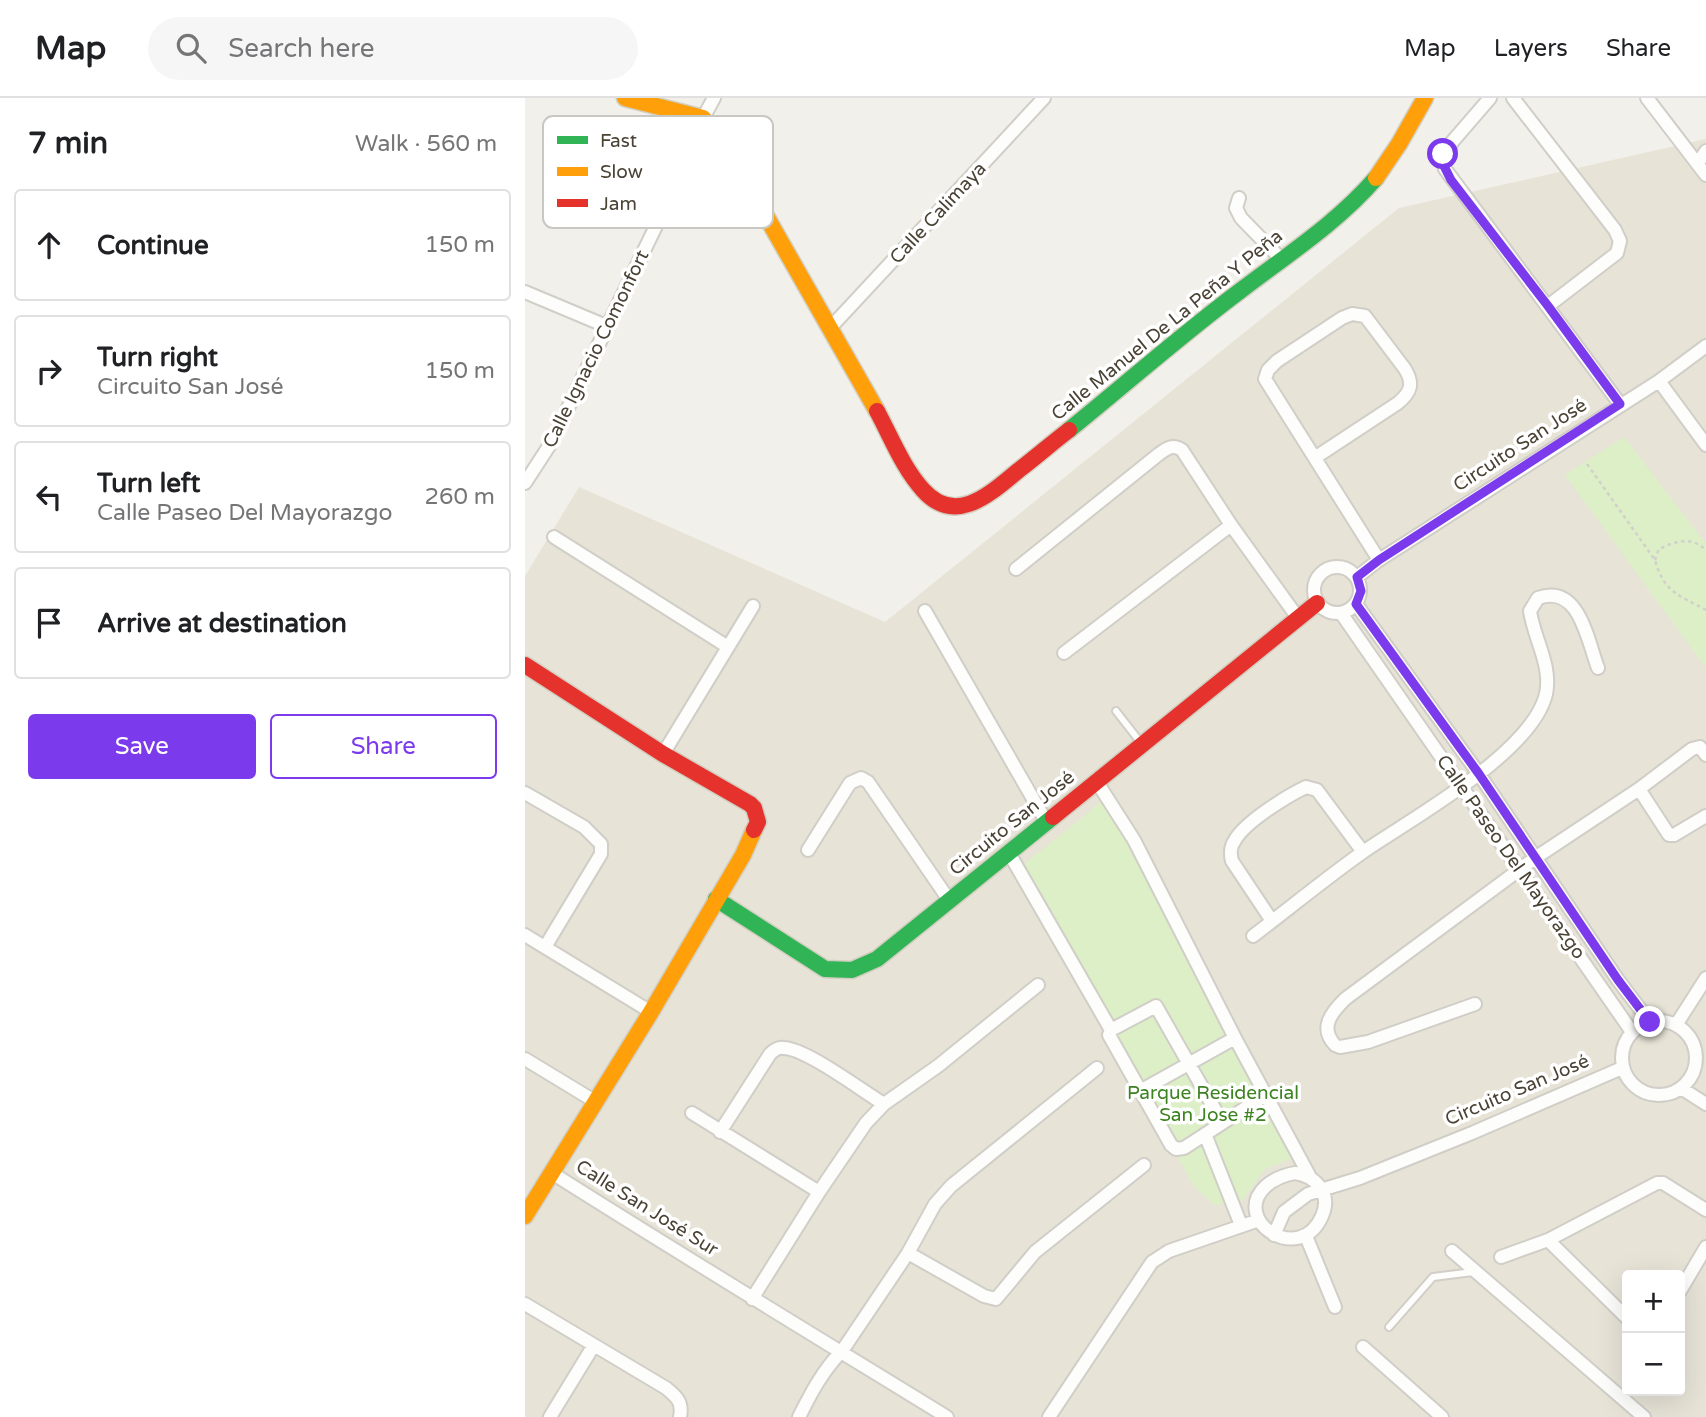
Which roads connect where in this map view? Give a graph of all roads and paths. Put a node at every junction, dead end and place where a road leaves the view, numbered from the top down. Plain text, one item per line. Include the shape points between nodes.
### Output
1 (625, 98) edge
2 (714, 98) edge
3 (1044, 98) edge
4 (1425, 98) edge
5 (1490, 98) edge
6 (1513, 98) edge
7 (1647, 98) edge
8 (694, 116) edge
9 (704, 116) edge
10 (1706, 151) edge
11 (1698, 163) junction
12 (1706, 175) edge
13 (1240, 198) dead end
14 (773, 226) edge
15 (655, 228) edge
16 (1281, 259) junction
17 (525, 292) edge
18 (1548, 306) junction
19 (606, 326) junction
20 (831, 327) junction
21 (1706, 346) edge
22 (1659, 381) junction
23 (1620, 404) junction
24 (1706, 445) edge
25 (1316, 457) junction
26 (1587, 464) dead end
27 (525, 483) edge
28 (1231, 525) junction
29 (554, 537) dead end
30 (1706, 550) edge
31 (1379, 560) junction
32 (1655, 560) junction
33 (1016, 569) dead end
34 (1357, 577) junction
35 (1317, 603) junction
36 (1356, 604) junction
37 (753, 606) dead end
38 (1706, 610) edge
39 (925, 611) dead end
40 (1341, 613) junction
41 (1298, 618) junction
42 (727, 647) junction
43 (1064, 653) dead end
44 (525, 665) edge
45 (1598, 667) dead end
46 (1116, 711) dead end
47 (1143, 745) junction
48 (663, 754) junction
49 (1706, 755) edge
50 (1471, 780) junction
51 (1097, 782) junction
52 (1639, 789) junction
53 (525, 793) edge
54 (1706, 816) edge
55 (1047, 823) junction
56 (808, 850) dead end
57 (1363, 852) junction
58 (1009, 853) junction
59 (1528, 864) junction
60 (716, 899) junction
61 (949, 901) junction
62 (1272, 921) junction
63 (525, 935) edge
64 (1253, 936) dead end
65 (545, 947) junction
66 (1706, 978) edge
67 (1038, 985) dead end
68 (1475, 1004) dead end
69 (651, 1012) junction
70 (1650, 1022) junction
71 (1676, 1025) junction
72 (1111, 1030) junction
73 (1632, 1032) junction
74 (1235, 1038) junction
75 (525, 1059) edge
76 (1188, 1063) junction
77 (1097, 1068) dead end
78 (1622, 1068) junction
79 (1701, 1070) edge
80 (1681, 1088) junction
81 (1140, 1091) junction
82 (1267, 1094) junction
83 (596, 1102) junction
84 (884, 1104) junction
85 (1706, 1104) edge
86 (692, 1113) dead end
87 (1222, 1122) junction
88 (720, 1132) junction
89 (1205, 1134) junction
90 (1145, 1165) dead end
91 (552, 1173) junction
92 (1309, 1175) junction
93 (1321, 1189) junction
94 (818, 1192) junction
95 (1706, 1210) edge
96 (525, 1216) edge
97 (1259, 1220) junction
98 (1241, 1225) junction
99 (1274, 1235) junction
100 (1307, 1236) junction
101 (1548, 1240) junction
102 (1706, 1247) edge
103 (1452, 1251) dead end
104 (908, 1253) junction
105 (1501, 1257) dead end
106 (1478, 1272) junction
107 (1685, 1283) edge
108 (751, 1299) junction
109 (525, 1304) edge
110 (1335, 1307) dead end
111 (1622, 1313) edge
112 (1389, 1327) dead end
113 (594, 1345) junction
114 (1363, 1347) dead end
115 (842, 1351) junction
116 (941, 1415) edge
117 (550, 1417) edge
118 (680, 1417) edge
119 (799, 1417) edge
120 (1049, 1417) edge
121 (1442, 1417) edge
122 (1644, 1417) edge

1 - 8 street
2 - 9 street, Calle Ignacio Comonfort
3 - 20 street, Calle Calimaya
4 - 16 street, Calle Manuel De La Peña Y Peña via 1403,141 1356,200
5 - 18 street via 1446,149 1443,164
6 - 18 street via 1620,241 1617,253
7 - 11 street
10 - 11 street
11 - 12 street
13 - 16 street via 1236,208 1241,218
14 - 20 street, Calle Manuel De La Peña Y Peña
15 - 19 street, Calle Ignacio Comonfort
16 - 20 street, Calle Manuel De La Peña Y Peña via 971,505 951,507 923,493
17 - 19 street
18 - 23 street
19 - 27 street, Calle Ignacio Comonfort via 551,443
21 - 22 street, Circuito San José
22 - 23 street, Circuito San José
22 - 24 street
23 - 31 street, Circuito San José
25 - 25 street via 1398,403 1411,388 1405,369 1365,316 1342,318 1277,361 1266,374
25 - 31 street
26 - 32 path
28 - 33 street via 1182,450 1166,449
28 - 41 street
28 - 43 street
29 - 42 street
30 - 32 path via 1683,541 1659,550
31 - 34 street, Circuito San José
32 - 38 path via 1667,586
34 - 35 street via 1343,567 1325,570 1315,584
34 - 36 street via 1361,591
35 - 40 street via 1327,611
35 - 41 street, Circuito San José
36 - 40 street
36 - 50 street, Calle Paseo Del Mayorazgo
37 - 42 street
39 - 55 street
40 - 50 street, Calle Paseo Del Mayorazgo
41 - 47 street, Circuito San José
42 - 48 street
44 - 48 street
45 - 50 street via 1570,602 1554,595 1538,598 1530,611 1546,673 1541,710 1520,737
46 - 47 lane
47 - 51 street, Circuito San José
48 - 60 street, Calle San José Sur via 754,808 757,829
49 - 52 street via 1702,748 1692,749
50 - 57 street
50 - 59 street, Calle Paseo Del Mayorazgo
50 - 59 street, Calle Paseo Del Mayorazgo
51 - 55 street, Circuito San José
51 - 74 street via 1133,840
52 - 54 street via 1669,835
52 - 59 street
53 - 65 street via 585,827 601,844 601,854
55 - 58 street, Circuito San José
56 - 61 street via 850,783 861,778
57 - 62 street
57 - 62 street via 1317,790 1306,787 1282,799 1238,835 1231,850 1231,861
58 - 61 street, Circuito San José
58 - 72 street
59 - 68 street via 1345,999 1328,1021 1327,1034 1335,1045 1351,1046
59 - 70 street, Calle Paseo Del Mayorazgo
59 - 73 street, Calle Paseo Del Mayorazgo
60 - 61 street, Circuito San José via 814,964 838,972 863,968
60 - 69 street, Calle San José Sur
62 - 64 street
63 - 65 street
65 - 69 street
66 - 71 street
67 - 84 street
69 - 83 street, Calle San José Sur
70 - 71 street
70 - 73 street
71 - 79 street via 1693,1043
72 - 76 street via 1156,1006
72 - 81 street via 1109,1035
73 - 78 street via 1623,1045
74 - 76 street
74 - 82 street
75 - 83 street
76 - 81 street
76 - 87 street
77 - 104 street via 951,1185
78 - 80 street via 1627,1079 1646,1093 1658,1096
78 - 93 street, Circuito San José via 1360,1178
79 - 80 street
80 - 85 street
81 - 89 street via 1176,1149
82 - 87 street
82 - 92 street
83 - 91 street, Calle San José Sur
84 - 88 street via 783,1047 762,1065
84 - 94 street via 866,1122
86 - 88 street
87 - 89 street
88 - 94 street
89 - 98 street
90 - 104 street via 1035,1252 996,1299
91 - 96 street
91 - 108 street, Calle San José Sur
92 - 93 street
92 - 97 street via 1274,1179 1256,1198
93 - 99 street, Circuito San José via 1291,1205
93 - 100 street via 1323,1214
94 - 108 street
95 - 101 street via 1657,1183
97 - 98 street
97 - 99 street
98 - 120 street via 1169,1251 1152,1262
99 - 100 street
100 - 110 street
101 - 105 street
101 - 111 street
102 - 107 street
103 - 106 street
104 - 115 street
106 - 112 lane via 1433,1277
106 - 122 street
108 - 115 street, Calle San José Sur
109 - 113 street
113 - 117 street
113 - 118 street via 678,1397
114 - 121 street
115 - 116 street, Calle San José Sur
115 - 119 street via 829,1364

